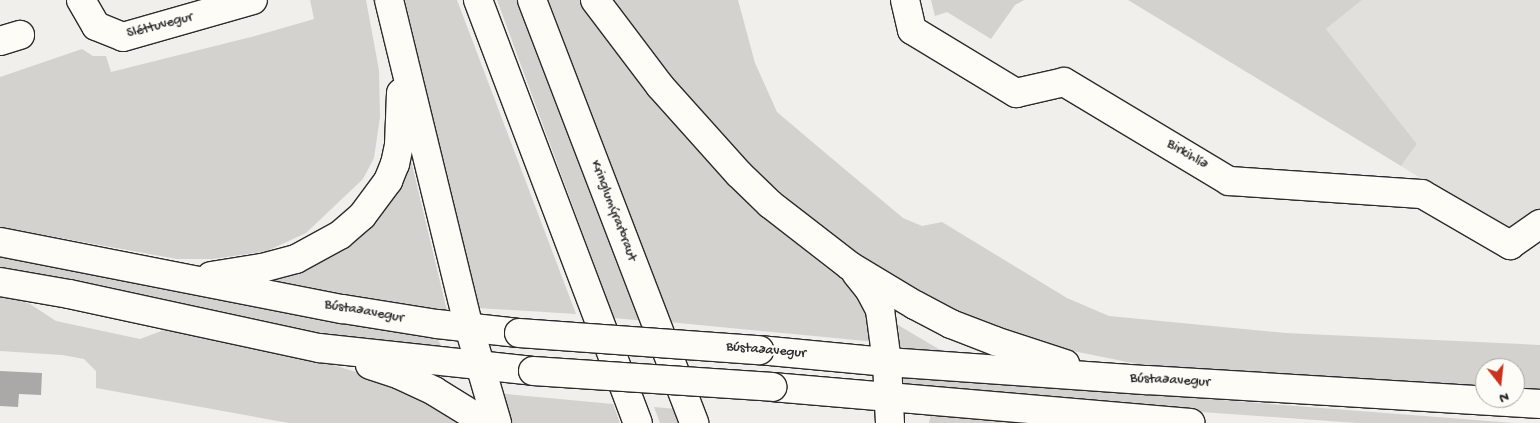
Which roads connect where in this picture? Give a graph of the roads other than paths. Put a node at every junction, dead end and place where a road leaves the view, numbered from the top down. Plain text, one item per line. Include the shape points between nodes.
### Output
1 (81, 0) edge
2 (253, 0) edge
3 (389, 0) edge
4 (478, 0) edge
5 (532, 0) edge
6 (595, 0) edge
7 (905, 0) edge
8 (405, 72) junction
9 (1540, 224) edge
10 (0, 242) edge
11 (850, 266) junction
12 (184, 278) junction
13 (0, 282) edge
14 (469, 327) junction
15 (319, 348) junction
16 (887, 362) junction
17 (480, 366) junction
18 (1147, 380) junction
19 (1540, 404) edge
20 (890, 410) edge
21 (482, 423) edge
22 (497, 423) edge
23 (638, 423) edge
24 (694, 423) edge
25 (1190, 423) edge

1 - 2 main road, Sléttuvegur via 96,26 123,37
3 - 8 main road
4 - 23 main road
5 - 24 main road, Kringlumýrarbraut
6 - 11 main road via 660,86 739,174 770,204
7 - 9 main road, Birkihlíð via 912,30 1016,92 1064,82 1230,181 1422,194 1510,245
8 - 12 main road via 395,164 377,198 362,216 340,235 296,259 225,275
8 - 14 main road
10 - 12 main road, Bústaðavegur
11 - 16 main road via 870,289 880,310
11 - 18 main road via 951,324 995,342 1060,363
12 - 14 main road, Bústaðavegur via 343,309
13 - 15 main road
14 - 16 main road, Bústaðavegur, bridge
14 - 17 main road
15 - 17 main road
15 - 21 main road via 421,384
16 - 18 main road, Bústaðavegur
16 - 20 main road
17 - 20 main road, bridge via 772,387
17 - 22 main road
18 - 19 main road, Bústaðavegur
20 - 25 main road

